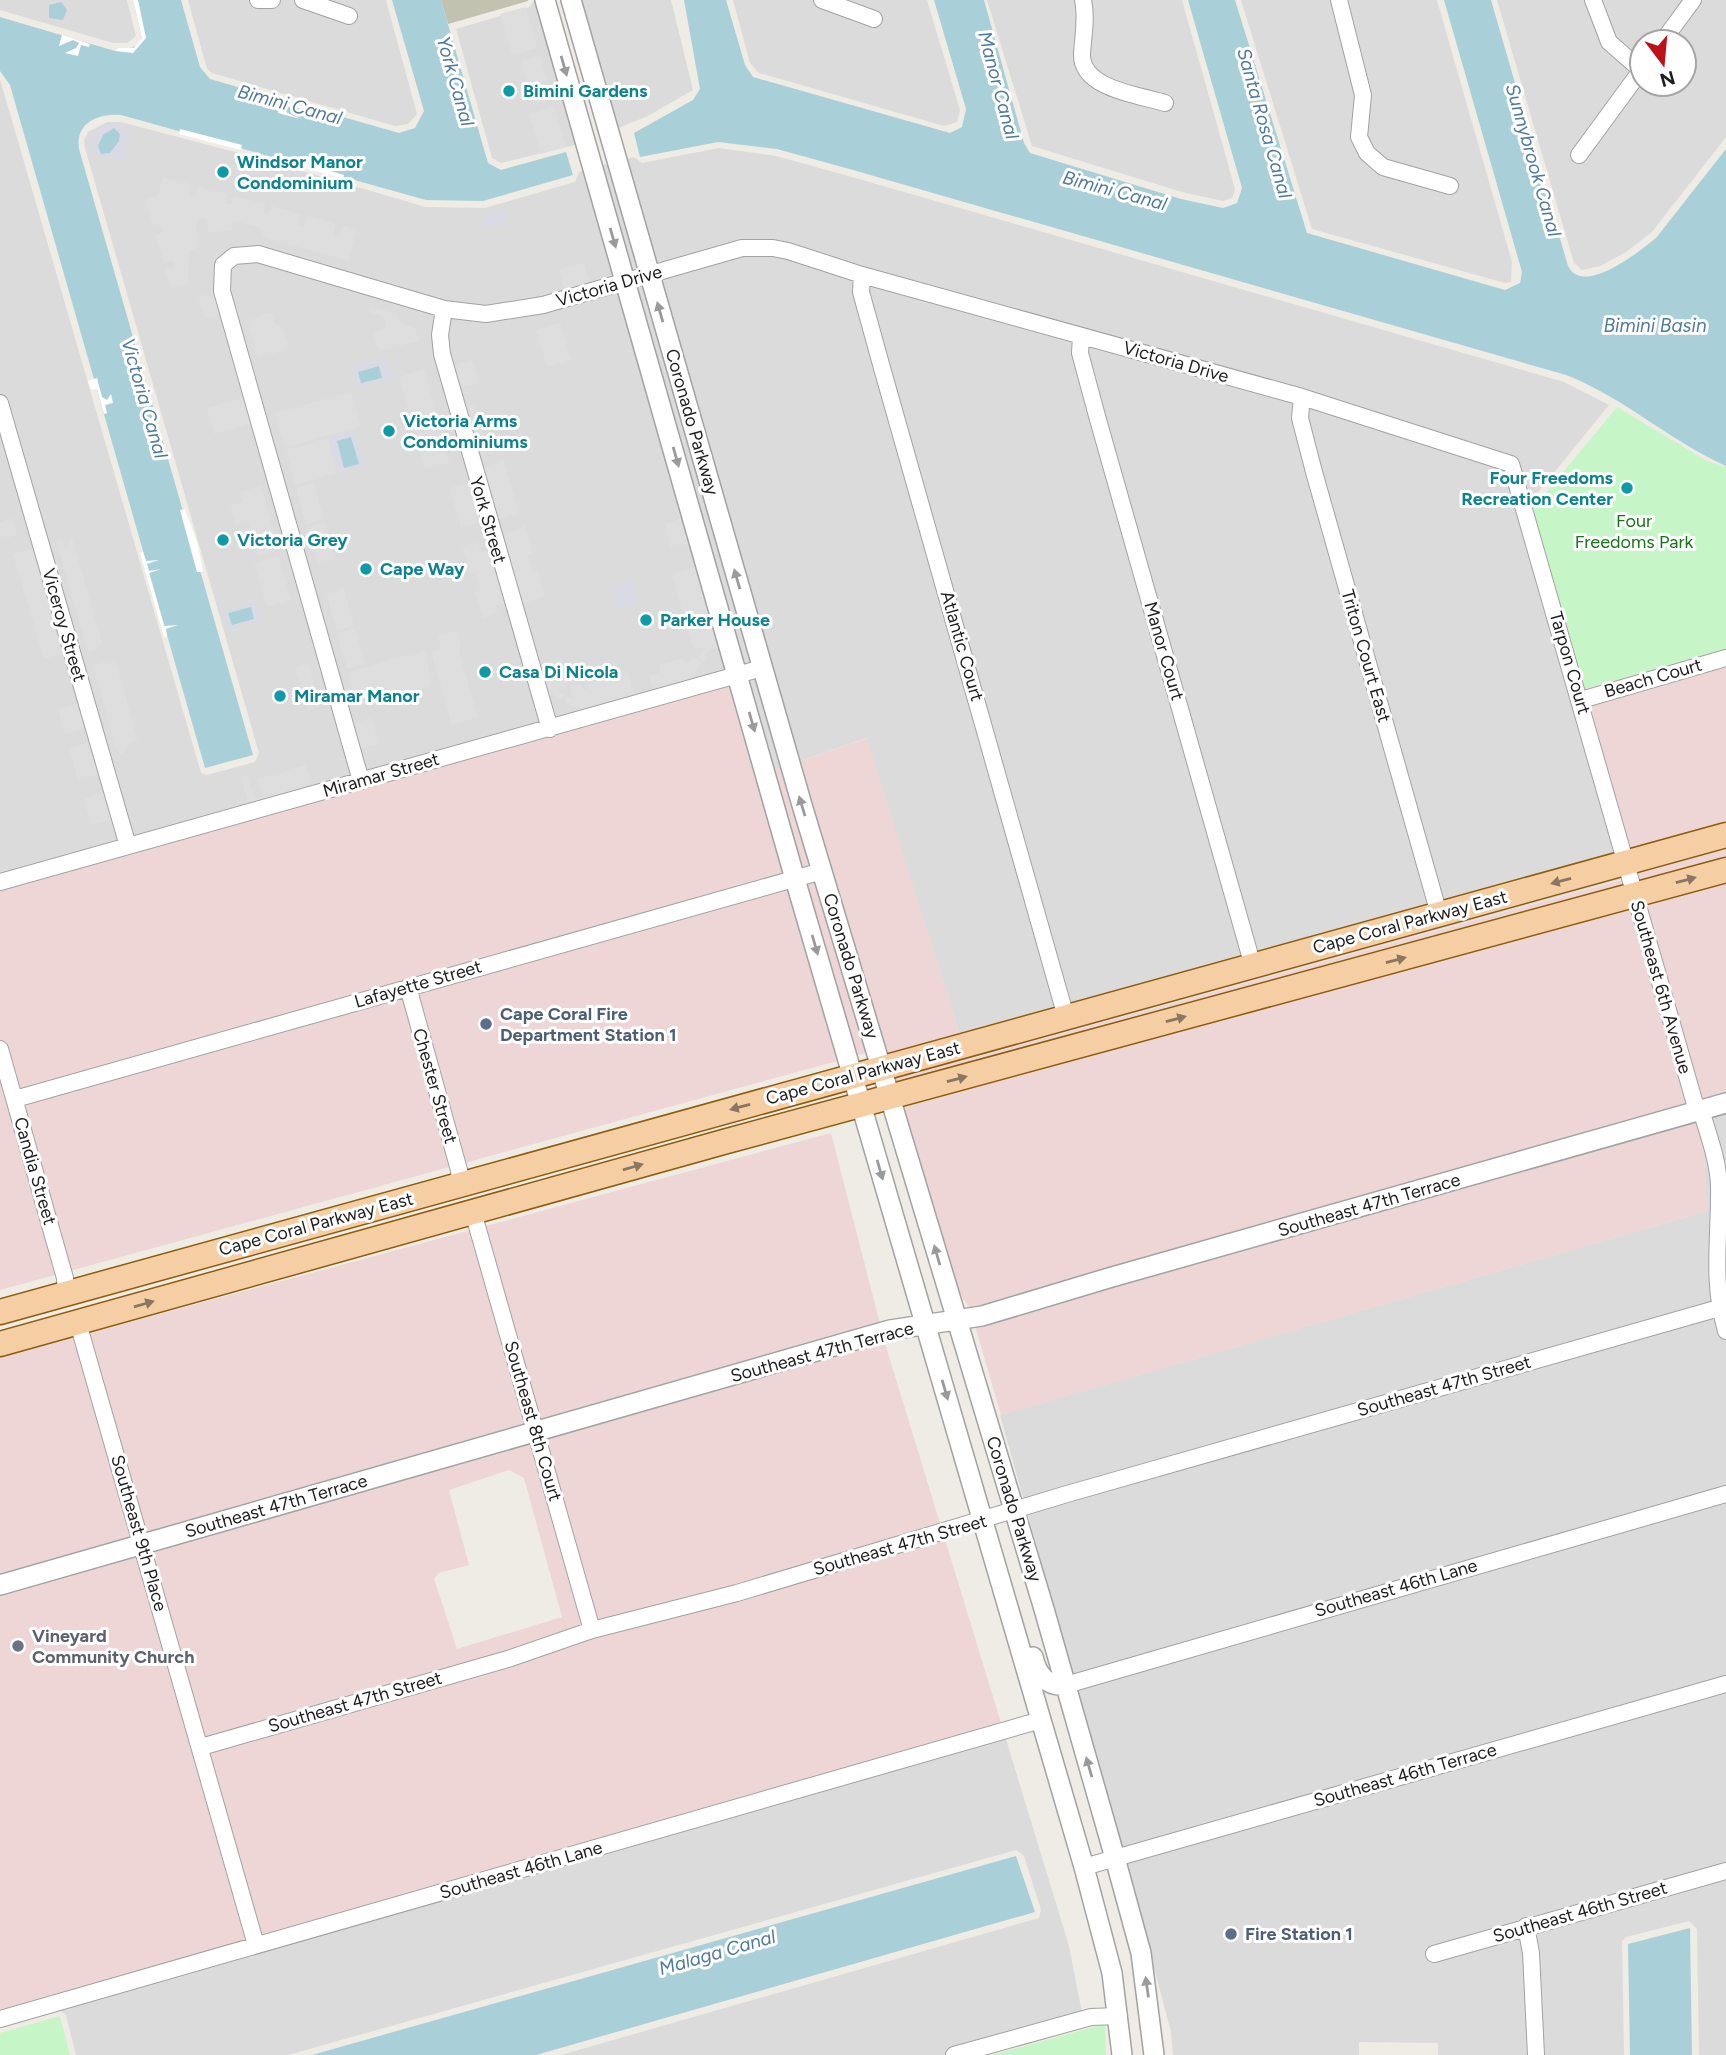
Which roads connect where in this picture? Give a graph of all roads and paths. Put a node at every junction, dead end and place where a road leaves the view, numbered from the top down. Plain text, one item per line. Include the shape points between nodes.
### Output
1 (258, 0) edge
2 (272, 0) edge
3 (303, 0) edge
4 (545, 0) edge
5 (571, 0) edge
6 (822, 0) edge
7 (1083, 0) edge
8 (1339, 0) edge
9 (1592, 0) edge
10 (1693, 0) edge
11 (349, 16) dead end
12 (874, 19) dead end
13 (1672, 28) edge
14 (1628, 58) edge
15 (1628, 88) edge
16 (1165, 103) dead end
17 (1579, 155) dead end
18 (1450, 186) dead end
19 (649, 275) junction
20 (863, 275) junction
21 (625, 281) junction
22 (444, 309) junction
23 (1081, 336) junction
24 (1303, 397) junction
25 (0, 403) edge
26 (1511, 464) joint
27 (1724, 664) edge
28 (762, 668) junction
29 (738, 675) junction
30 (1581, 700) junction
31 (550, 729) junction
32 (362, 781) junction
33 (1726, 835) edge
34 (128, 846) junction
35 (1627, 862) junction
36 (1726, 870) edge
37 (822, 871) junction
38 (795, 879) junction
39 (0, 882) edge
40 (1635, 894) junction
41 (1440, 914) junction
42 (1253, 965) junction
43 (408, 987) junction
44 (1066, 1017) junction
45 (0, 1049) edge
46 (882, 1068) junction
47 (853, 1076) junction
48 (891, 1097) junction
49 (15, 1099) junction
50 (1726, 1103) edge
51 (861, 1105) junction
52 (1699, 1111) junction
53 (616, 1142) junction
54 (460, 1185) junction
55 (473, 1212) junction
56 (214, 1253) junction
57 (322, 1255) junction
58 (66, 1294) junction
59 (1719, 1307) junction
60 (0, 1312) edge
61 (957, 1320) junction
62 (78, 1323) junction
63 (926, 1325) junction
64 (0, 1330) edge
65 (1726, 1332) edge
66 (0, 1344) edge
67 (536, 1431) junction
68 (1726, 1494) edge
69 (1014, 1511) junction
70 (983, 1521) junction
71 (142, 1544) junction
72 (0, 1585) edge
73 (1013, 1624) junction
74 (592, 1630) junction
75 (1726, 1684) edge
76 (1066, 1685) junction
77 (1041, 1720) junction
78 (201, 1747) junction
79 (1115, 1858) junction
80 (1084, 1867) junction
81 (1726, 1871) edge
82 (1527, 1926) junction
83 (256, 1945) junction
84 (1434, 1954) dead end
85 (1119, 2016) junction
86 (0, 2019) edge
87 (954, 2055) edge
88 (1122, 2055) edge
89 (1154, 2055) edge
90 (1536, 2055) edge

1 - 2 street
3 - 11 street
4 -> 21 street, Coronado Parkway
5 - 19 street, Coronado Parkway
6 - 12 street
7 - 16 street via 1082,61 1087,74
8 - 18 street via 1363,95 1362,146 1383,167
9 - 14 street via 1609,42
10 - 13 street
15 - 17 street
19 - 20 street, Victoria Drive via 758,247 788,251
19 - 21 street, Victoria Drive
28 -> 19 street, Coronado Parkway
20 - 23 street, Victoria Drive
20 - 44 street, Atlantic Court via 861,292
21 - 22 street, Victoria Drive via 514,312
21 -> 29 street, Coronado Parkway
22 - 31 street, York Street via 442,354
22 - 32 street, Victoria Drive via 258,254 234,256 220,274
23 - 24 street, Victoria Drive
23 - 42 street, Manor Court via 1080,353 1097,416
24 - 26 street, Victoria Drive
24 - 41 street, Triton Court East via 1300,418 1314,472
25 - 34 street, Viceroy Street
26 - 30 street, Tarpon Court
27 - 30 street, Beach Court
28 - 29 street, Miramar Street
37 -> 28 street, Coronado Parkway
29 - 31 street, Miramar Street
29 -> 38 street, Coronado Parkway
30 - 35 street, Tarpon Court
31 - 32 street, Miramar Street
32 - 34 street, Miramar Street
33 - 35 main road, Cape Coral Parkway East
34 - 39 street, Miramar Street
35 - 40 street, Southeast 6th Avenue
35 -> 41 main road, Cape Coral Parkway East
40 -> 36 main road, Cape Coral Parkway East
37 - 38 street, Lafayette Street
37 - 46 street, Coronado Parkway
38 - 43 street, Lafayette Street
38 -> 47 street, Coronado Parkway
48 -> 40 main road, Cape Coral Parkway East
40 - 52 street, Southeast 6th Avenue
41 - 42 main road, Cape Coral Parkway East
42 - 44 main road, Cape Coral Parkway East
43 - 49 street, Lafayette Street
43 - 54 street, Chester Street
44 - 46 main road, Cape Coral Parkway East
45 - 49 street, Candia Street
46 - 47 main road, Cape Coral Parkway East
46 - 48 street, Coronado Parkway
47 - 51 street, Coronado Parkway
47 -> 53 main road, Cape Coral Parkway East
48 - 51 main road, Cape Coral Parkway East
61 -> 48 street, Coronado Parkway
49 - 58 street, Candia Street
50 - 52 street, Southeast 47th Terrace
55 -> 51 main road, Cape Coral Parkway East
51 -> 63 street, Coronado Parkway
52 - 59 street, Southeast 6th Avenue via 1719,1182 1715,1271
52 - 61 street, Southeast 47th Terrace
53 - 54 main road, Cape Coral Parkway East
53 - 55 main road via 593,1161 485,1195
54 - 56 main road, Cape Coral Parkway East
54 - 57 main road via 446,1205 350,1236
55 - 57 main road, Cape Coral Parkway East
55 - 67 street, Southeast 8th Court
56 - 58 main road, Cape Coral Parkway East
56 - 62 main road via 197,1270 89,1303
62 -> 57 main road, Cape Coral Parkway East
58 - 60 main road, Cape Coral Parkway East
58 - 64 main road via 55,1312
59 - 65 street, Southeast 6th Avenue
59 - 69 street, Southeast 47th Street
61 - 63 street, Southeast 47th Terrace
61 - 69 street, Coronado Parkway
62 - 66 main road, Cape Coral Parkway East
62 - 71 street, Southeast 9th Place
63 - 67 street, Southeast 47th Terrace via 890,1330
63 -> 70 street, Coronado Parkway
67 - 71 street, Southeast 47th Terrace
67 - 74 street, Southeast 8th Court
68 - 76 street, Southeast 46th Lane
69 - 70 street, Southeast 47th Street
69 - 76 street, Coronado Parkway
70 - 73 street, Coronado Parkway
70 - 74 street, Southeast 47th Street via 728,1596
71 - 72 street, Southeast 47th Terrace
71 - 78 street, Southeast 9th Place
73 - 76 street via 1026,1634 1041,1677
73 - 77 street, Coronado Parkway
74 - 78 street, Southeast 47th Street
75 - 79 street, Southeast 46th Terrace
79 -> 76 street, Coronado Parkway
77 - 80 street, Coronado Parkway
77 - 83 street, Southeast 46th Lane
78 - 83 street, Southeast 9th Place
79 - 80 street, Southeast 46th Terrace
89 -> 79 street, Coronado Parkway via 1141,1953
80 - 85 street, Coronado Parkway
81 - 82 street, Southeast 46th Street
82 - 84 street, Southeast 46th Street
82 - 90 street
83 - 86 street, Southeast 46th Lane
85 - 87 street via 1091,2017
85 - 88 street, Coronado Parkway

